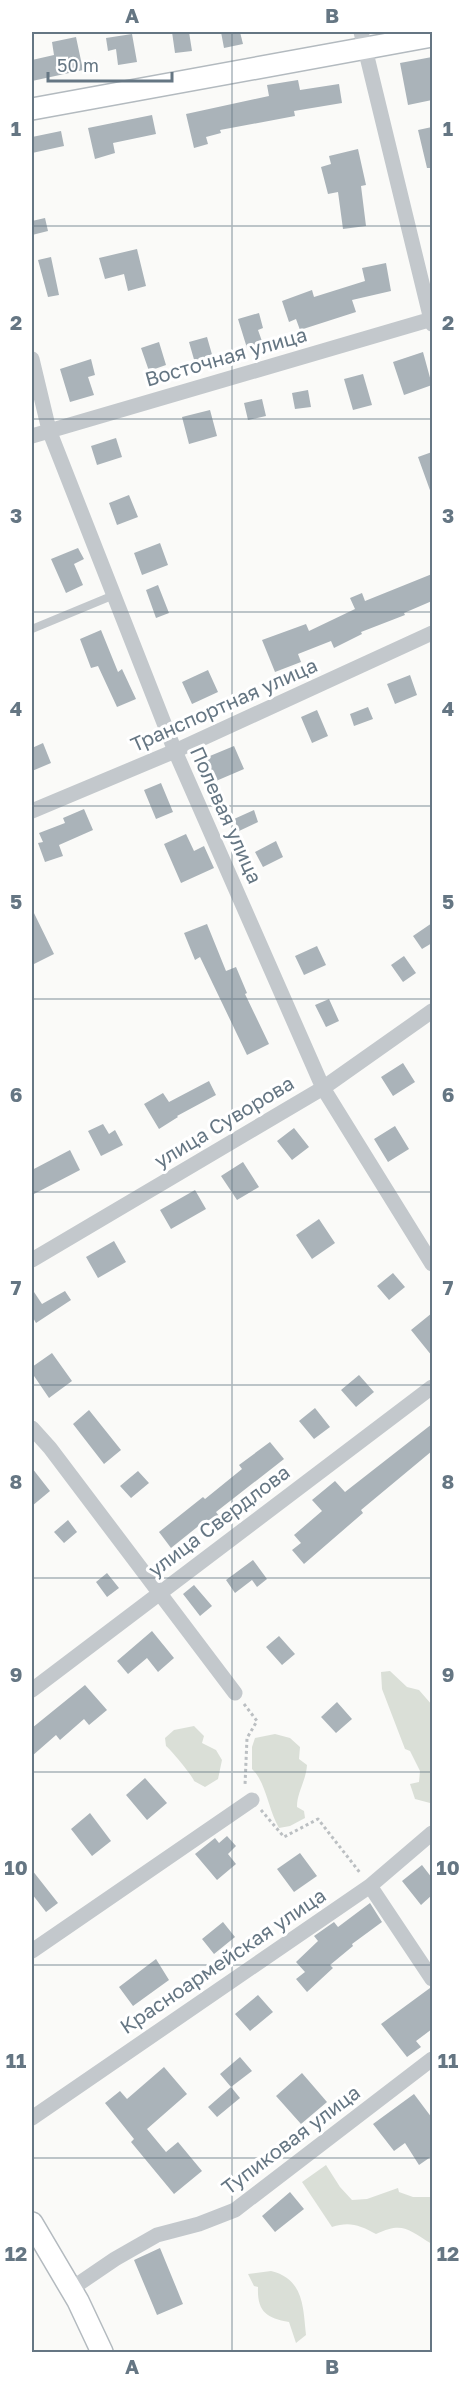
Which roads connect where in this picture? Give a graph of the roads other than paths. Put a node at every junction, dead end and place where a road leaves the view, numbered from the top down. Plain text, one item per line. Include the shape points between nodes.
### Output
1 (432, 36) edge
2 (363, 40) edge
3 (32, 110) edge
4 (432, 321) edge
5 (32, 359) edge
6 (49, 430) junction
7 (32, 436) edge
8 (114, 596) junction
9 (32, 629) edge
10 (432, 633) edge
11 (175, 751) junction
12 (32, 811) edge
13 (432, 1011) edge
14 (323, 1088) junction
15 (32, 1260) edge
16 (432, 1264) edge
17 (432, 1387) edge
18 (32, 1428) edge
19 (158, 1593) junction
20 (32, 1690) edge
21 (235, 1693) road end
22 (252, 1800) road end
23 (432, 1833) edge
24 (370, 1886) junction
25 (32, 1951) edge
26 (432, 1979) edge
27 (432, 2059) edge
28 (32, 2118) edge
29 (32, 2223) edge
30 (71, 2289) junction
31 (102, 2352) edge

1 - 2 street
2 - 3 street
2 - 4 street
4 - 6 street, Восточная улица
5 - 6 street, Полевая улица
6 - 7 street, Восточная улица
6 - 8 street, Полевая улица
8 - 9 lane
8 - 11 street, Полевая улица
10 - 11 street, Транспортная улица
11 - 12 street, Транспортная улица
11 - 14 street, Полевая улица
13 - 14 street, улица Суворова
14 - 15 street, улица Суворова
14 - 16 street, Полевая улица
17 - 19 street, улица Свердлова
18 - 19 street
19 - 20 street, улица Свердлова
19 - 21 street
22 - 25 street
23 - 24 street, Красноармейская улица
24 - 26 street
24 - 28 street, Красноармейская улица
27 - 30 street, Тупиковая улица via 235,2210 158,2235
29 - 30 street
30 - 31 street

